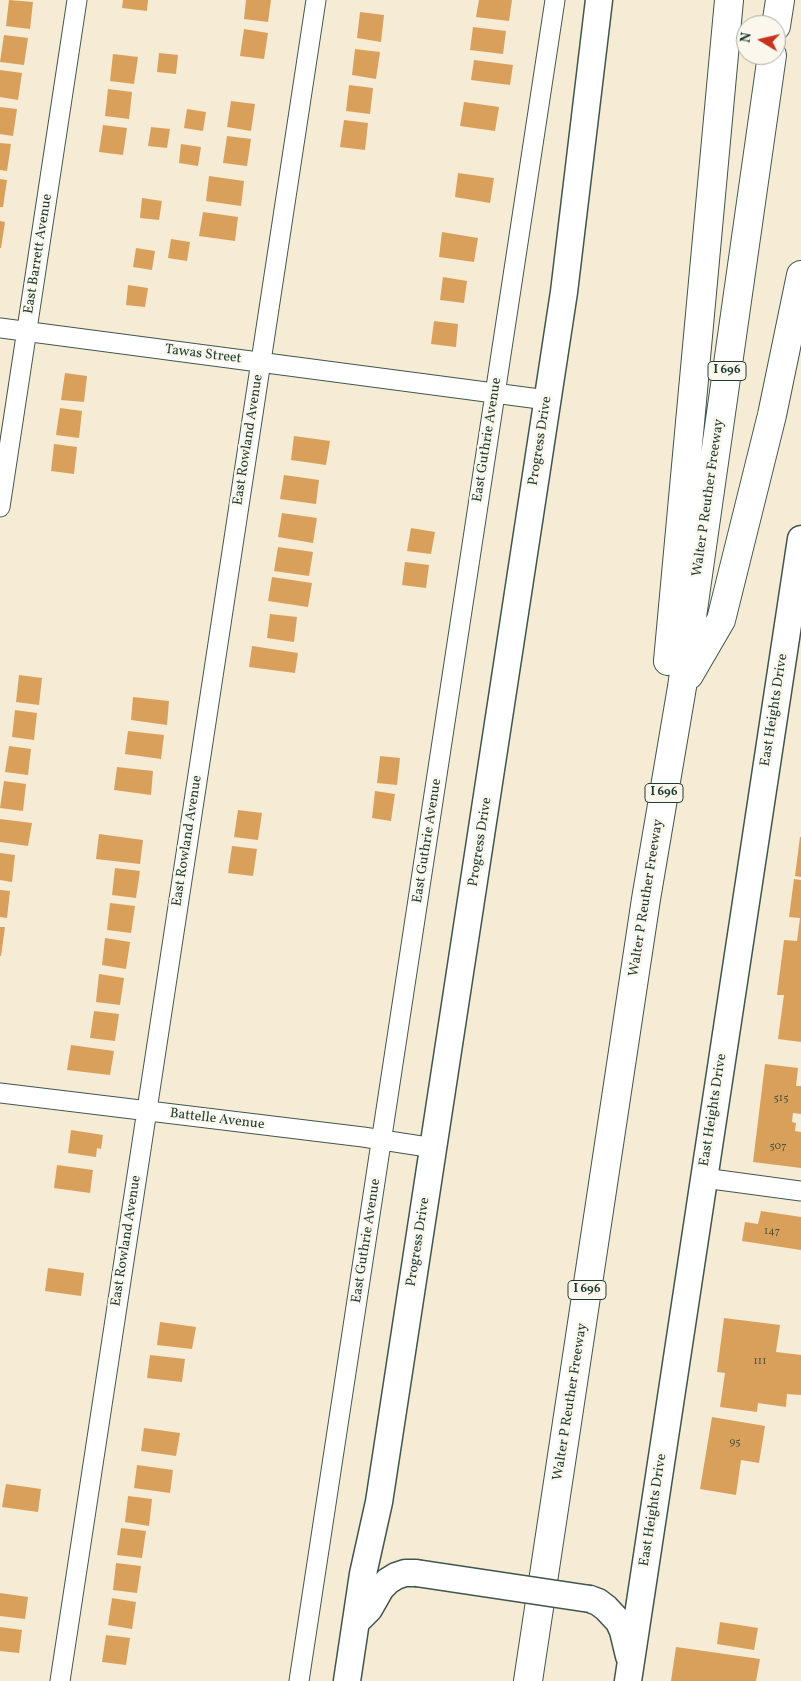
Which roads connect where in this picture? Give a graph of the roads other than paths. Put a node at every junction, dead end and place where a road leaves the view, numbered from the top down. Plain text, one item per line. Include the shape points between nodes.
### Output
1 (77, 0) edge
2 (316, 0) edge
3 (555, 0) edge
4 (600, 0) edge
5 (729, 0) edge
6 (780, 0) edge
7 (778, 15) edge
8 (771, 65) edge
9 (801, 275) edge
10 (0, 328) edge
11 (27, 332) junction
12 (261, 362) junction
13 (496, 393) junction
14 (547, 400) junction
15 (0, 507) edge
16 (801, 539) edge
17 (682, 687) junction
18 (646, 899) junction
19 (0, 1093) edge
20 (147, 1111) junction
21 (382, 1140) junction
22 (434, 1148) junction
23 (704, 1178) junction
24 (801, 1191) edge
25 (356, 1622) junction
26 (629, 1676) edge
27 (60, 1681) edge
28 (299, 1681) edge
29 (347, 1681) edge
30 (528, 1681) edge

1 - 11 street, East Barrett Avenue
2 - 12 street, East Rowland Avenue
3 - 13 street, East Guthrie Avenue
4 - 14 main road, Progress Drive via 564,292
5 - 18 highway
6 - 7 highway
8 - 17 highway, Walter P Reuther Freeway / I 696
9 - 17 highway via 772,415 721,620
10 - 11 street, Tawas Street
11 - 12 street, Tawas Street
11 - 15 street, East Barrett Avenue
12 - 13 street, Tawas Street
12 - 20 street, East Rowland Avenue
13 - 14 street, Tawas Street
13 - 21 street, East Guthrie Avenue
14 - 22 main road, Progress Drive
16 - 23 main road, East Heights Drive
17 - 18 highway, Walter P Reuther Freeway / I 696
18 - 30 highway, Walter P Reuther Freeway / I 696
19 - 20 street, Battelle Avenue
20 - 21 street, Battelle Avenue
20 - 27 street, East Rowland Avenue
21 - 22 street, Battelle Avenue
21 - 28 street, East Guthrie Avenue
22 - 25 main road, Progress Drive via 380,1502
23 - 24 street
23 - 26 main road, East Heights Drive
25 - 26 main road, bridge via 388,1581 405,1573 590,1599 606,1608 619,1622 626,1642
25 - 29 main road, Progress Drive

